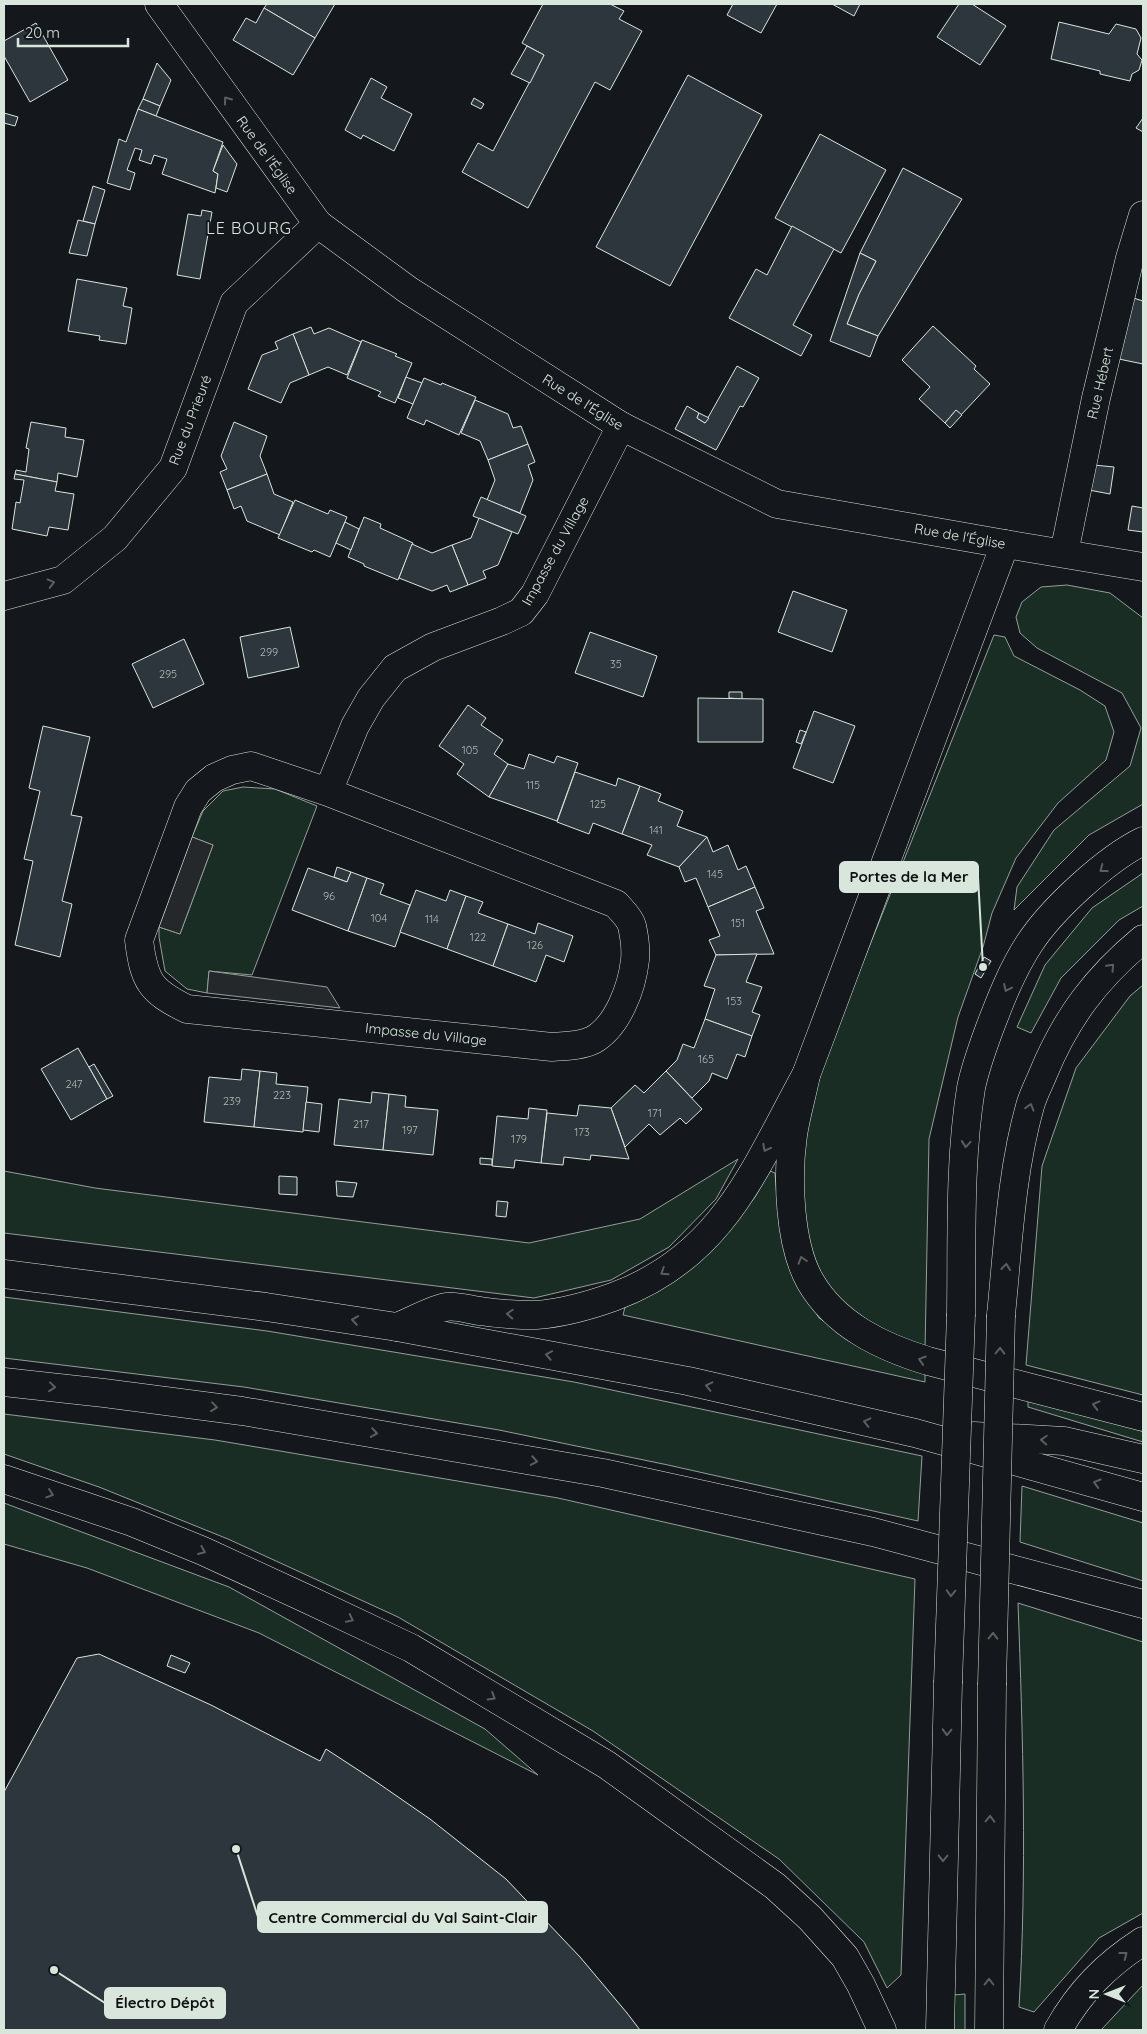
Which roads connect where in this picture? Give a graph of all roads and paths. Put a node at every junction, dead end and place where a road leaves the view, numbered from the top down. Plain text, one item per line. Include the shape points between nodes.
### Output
1 (159, 4) edge
2 (1143, 215) edge
3 (318, 224) junction
4 (621, 426) junction
5 (1005, 544) junction
6 (1064, 553) junction
7 (1143, 567) edge
8 (4, 596) edge
9 (328, 792) junction
10 (1143, 841) edge
11 (1143, 939) edge
12 (806, 1075) junction
13 (4, 1274) edge
14 (397, 1327) junction
15 (4, 1382) edge
16 (1143, 1417) edge
17 (915, 1433) junction
18 (1143, 1459) edge
19 (4, 1479) edge
20 (1143, 1497) edge
21 (1143, 1604) edge
22 (1143, 1941) edge
23 (882, 2030) edge
24 (940, 2030) edge
25 (989, 2030) edge
26 (1058, 2030) edge

3 -> 1 main road, Rue de l'Église
2 - 6 main road, Rue Hébert via 1096,398
3 - 4 main road, Rue de l'Église via 408,290
8 -> 3 main road, Rue du Prieuré via 63,580 115,538 173,468 234,303
4 - 5 main road, Rue de l'Église via 777,504
4 - 9 main road, Impasse du Village via 535,594 520,612 433,647 395,668 371,698 355,726
5 - 6 main road, Rue de l'Église
5 - 12 main road
6 - 7 main road, Rue de l'Église
9 - 9 main road, Impasse du Village via 251,766 214,778 198,791 188,807 139,940 142,964 151,985 168,1000 187,1009 552,1047 573,1046 593,1040 607,1028 618,1013 635,959 632,924 616,904
10 -> 24 main road, bridge via 1100,871 1051,916 1028,944 999,1004 976,1066 968,1108 948,1683
25 -> 11 main road, bridge via 992,1685 1001,1315 1019,1156 1030,1104 1069,1019 1118,960
12 -> 14 main road via 748,1182 728,1212 698,1246 663,1273 621,1294 570,1311 528,1314 447,1307
16 -> 12 main road via 895,1351 837,1314 810,1282 793,1219 792,1150
14 -> 13 main road
17 -> 14 main road via 688,1381
15 -> 21 main road via 242,1411 603,1473 873,1532
18 -> 17 main road via 1064,1441
20 -> 17 main road
19 -> 23 main road via 132,1522 203,1551 411,1648 607,1765 775,1886 810,1918 845,1956
26 -> 22 main road via 1078,1997 1093,1980

